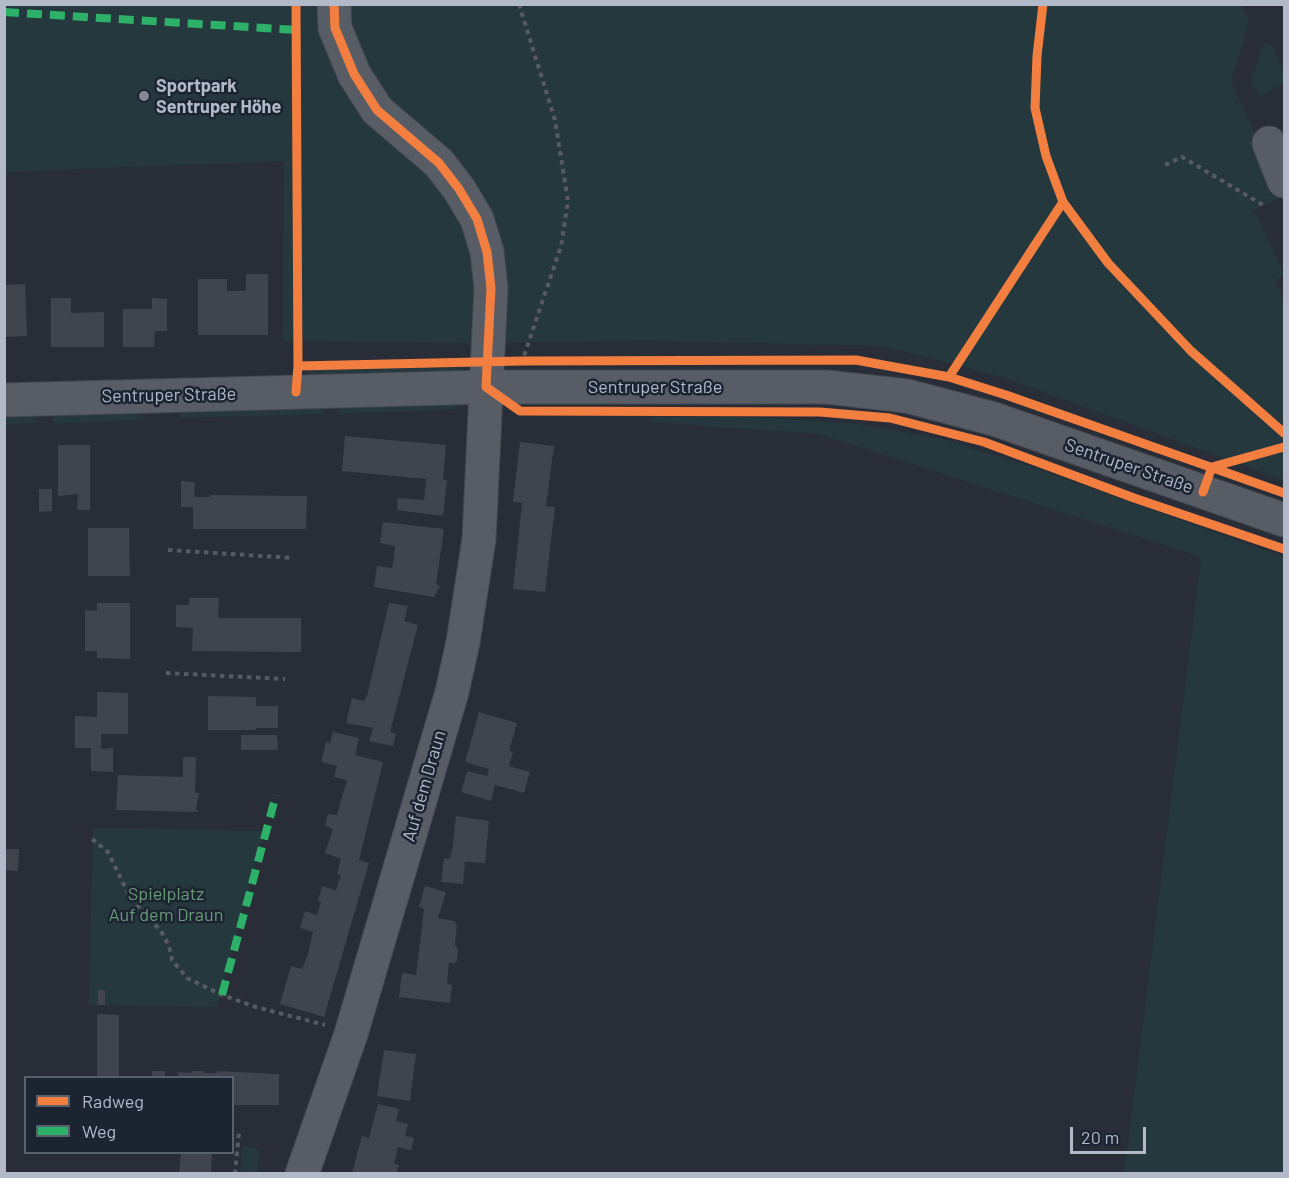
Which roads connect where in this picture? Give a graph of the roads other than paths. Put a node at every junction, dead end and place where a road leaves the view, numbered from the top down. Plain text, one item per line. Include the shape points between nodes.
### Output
1 (334, 4) edge
2 (1269, 143) dead end
3 (1279, 190) edge
4 (486, 387) junction
5 (4, 400) edge
6 (1284, 520) edge
7 (302, 1173) edge

1 - 4 street, Auf dem Draun via 335,28 350,65 377,110 439,163 477,219 487,252 491,288
2 - 3 street
4 - 5 street, Sentruper Straße
4 - 6 street, Sentruper Straße via 826,387 907,396 994,419
4 - 7 street, Auf dem Draun via 479,540 452,692 351,1034

